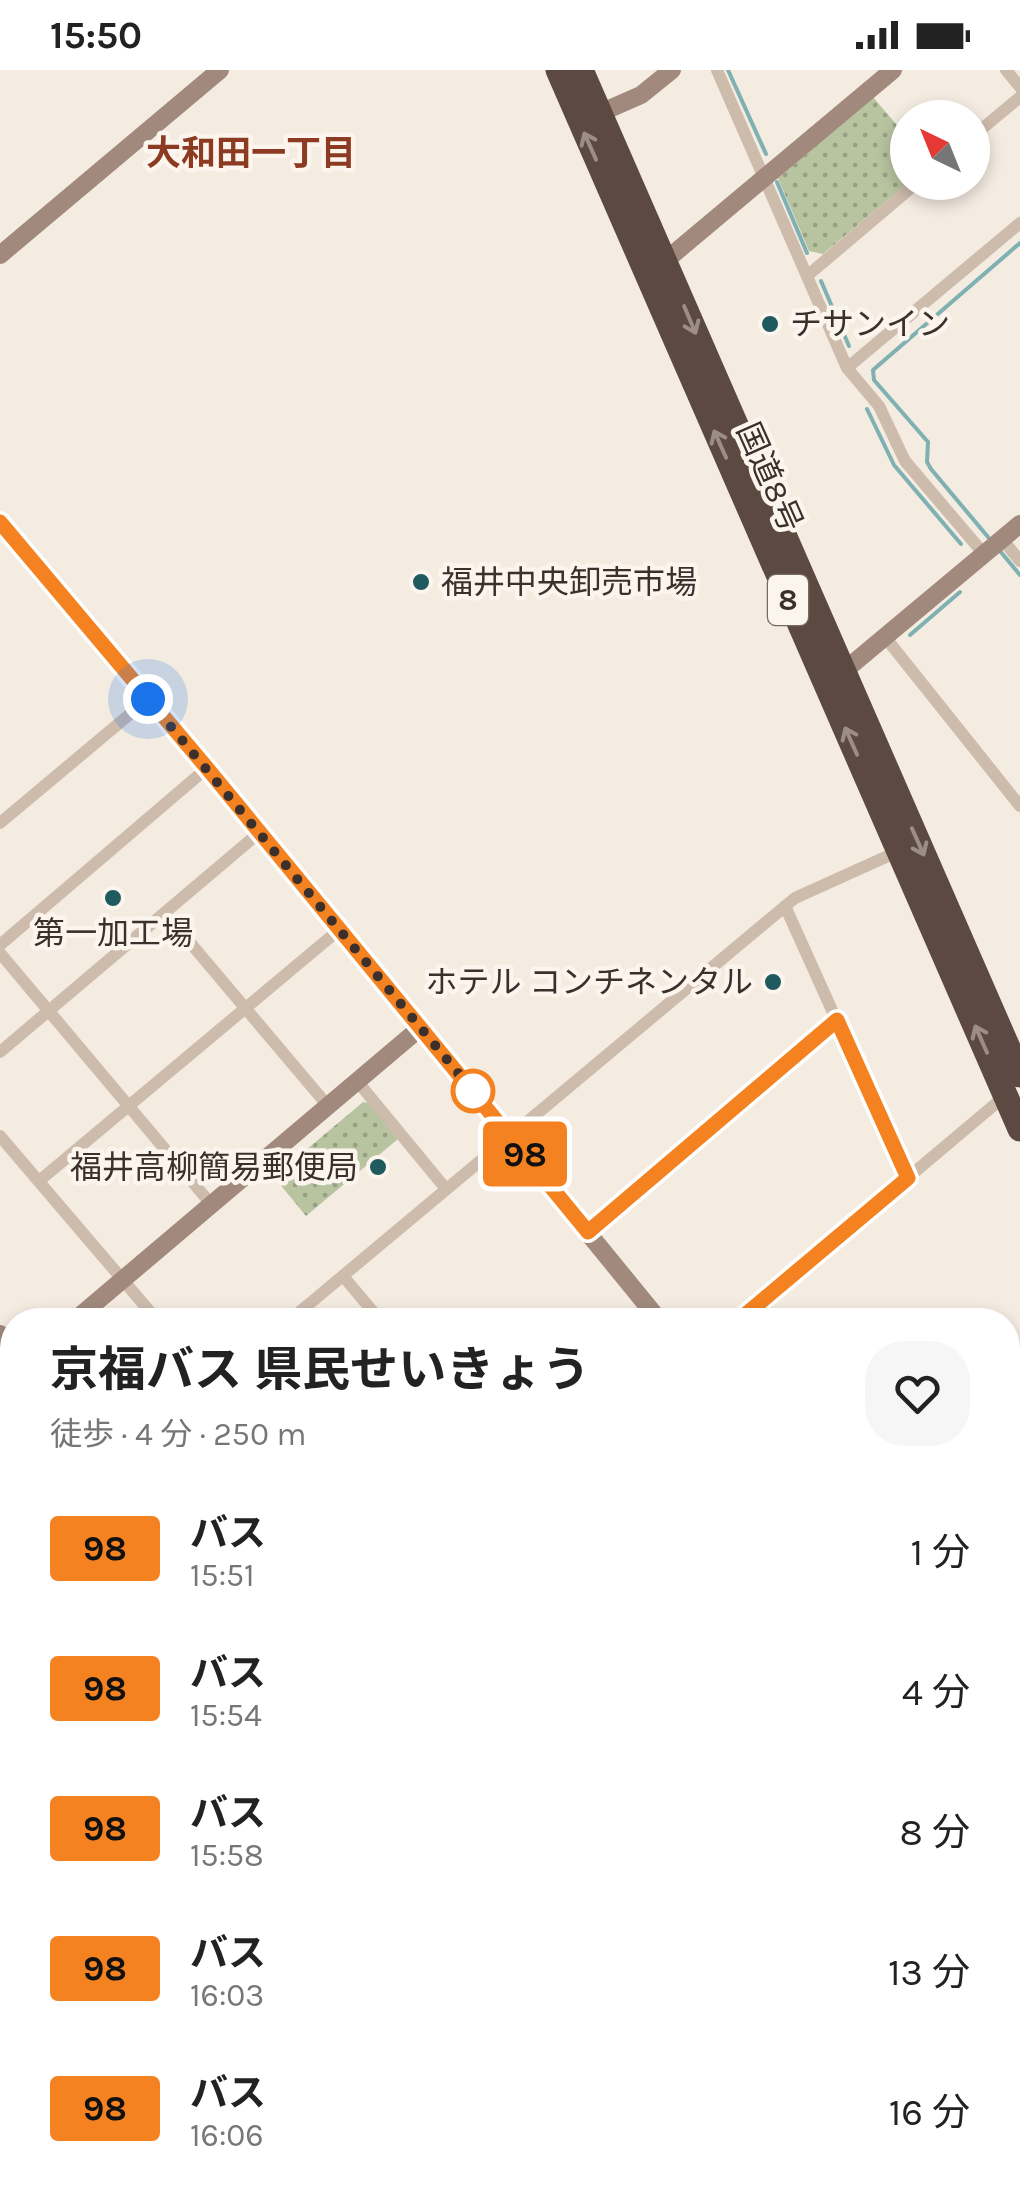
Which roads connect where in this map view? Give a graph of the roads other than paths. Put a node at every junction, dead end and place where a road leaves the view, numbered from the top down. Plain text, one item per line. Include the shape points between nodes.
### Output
1 (558, 70) edge
2 (581, 70) edge
3 (672, 70) edge
4 (717, 70) edge
5 (892, 70) edge
6 (1006, 70) edge
7 (210, 73) edge
8 (1020, 88) edge
9 (1020, 97) edge
10 (600, 113) junction
11 (990, 122) edge
12 (764, 178) junction
13 (897, 200) edge
14 (1020, 223) edge
15 (0, 255) edge
16 (664, 261) junction
17 (807, 276) junction
18 (847, 368) junction
19 (0, 522) edge
20 (1020, 524) edge
21 (1002, 540) junction
22 (984, 554) junction
23 (1020, 560) edge
24 (885, 637) junction
25 (844, 672) junction
26 (148, 699) junction
27 (207, 768) junction
28 (1020, 806) edge
29 (0, 823) edge
30 (260, 832) junction
31 (900, 851) junction
32 (786, 906) junction
33 (165, 913) junction
34 (340, 929) junction
35 (0, 944) edge
36 (0, 953) edge
37 (245, 1008) junction
38 (49, 1011) junction
39 (837, 1020) junction
40 (420, 1028) junction
41 (0, 1052) edge
42 (357, 1081) junction
43 (1013, 1085) edge
44 (128, 1106) junction
45 (328, 1106) junction
46 (1020, 1129) edge
47 (0, 1136) edge
48 (510, 1136) junction
49 (908, 1178) junction
50 (39, 1181) junction
51 (446, 1189) junction
52 (211, 1204) junction
53 (588, 1232) junction
54 (343, 1276) junction
55 (122, 1279) junction
56 (89, 1308) edge
57 (147, 1308) edge
58 (304, 1308) edge
59 (370, 1308) edge
60 (648, 1308) edge
61 (753, 1308) edge

31 -> 1 highway, 国道8号 / 8
2 - 10 highway, 国道8号 / 8
3 - 10 street via 642,95
4 - 12 street
5 - 12 street
6 - 8 street
7 - 15 street
9 - 11 street
10 - 16 highway, 国道8号 / 8
12 - 16 street
12 - 17 street
13 - 17 street
14 - 18 street
16 -> 25 highway, 国道8号 / 8
17 - 18 street
18 - 22 street via 879,406 904,461
19 - 26 street
20 - 21 street
21 - 22 street
21 - 23 street
22 - 24 street
24 - 25 street
24 - 28 street
25 -> 43 highway, 国道8号 / 8
26 - 27 street
26 - 29 street
27 - 30 street
27 - 35 street
30 - 33 street
30 - 34 street
31 - 32 street
43 -> 31 highway, 国道8号 / 8
32 - 39 street
32 - 48 street
33 - 37 street
33 - 38 street
34 - 37 street
34 - 40 street
36 - 38 street
37 - 44 street
37 - 45 street
38 - 41 street
38 - 44 street
39 - 49 street
39 - 53 street
40 - 42 street
40 - 48 street
42 - 45 street
42 - 51 street
43 - 46 highway, 国道8号 / 8
43 - 49 street
44 - 50 street
44 - 52 street
45 - 52 street
47 - 50 street
48 - 51 street
48 - 53 street
49 - 61 street
50 - 55 street
51 - 54 street
52 - 55 street
53 - 60 street
54 - 58 street
54 - 59 street
55 - 56 street
55 - 57 street

